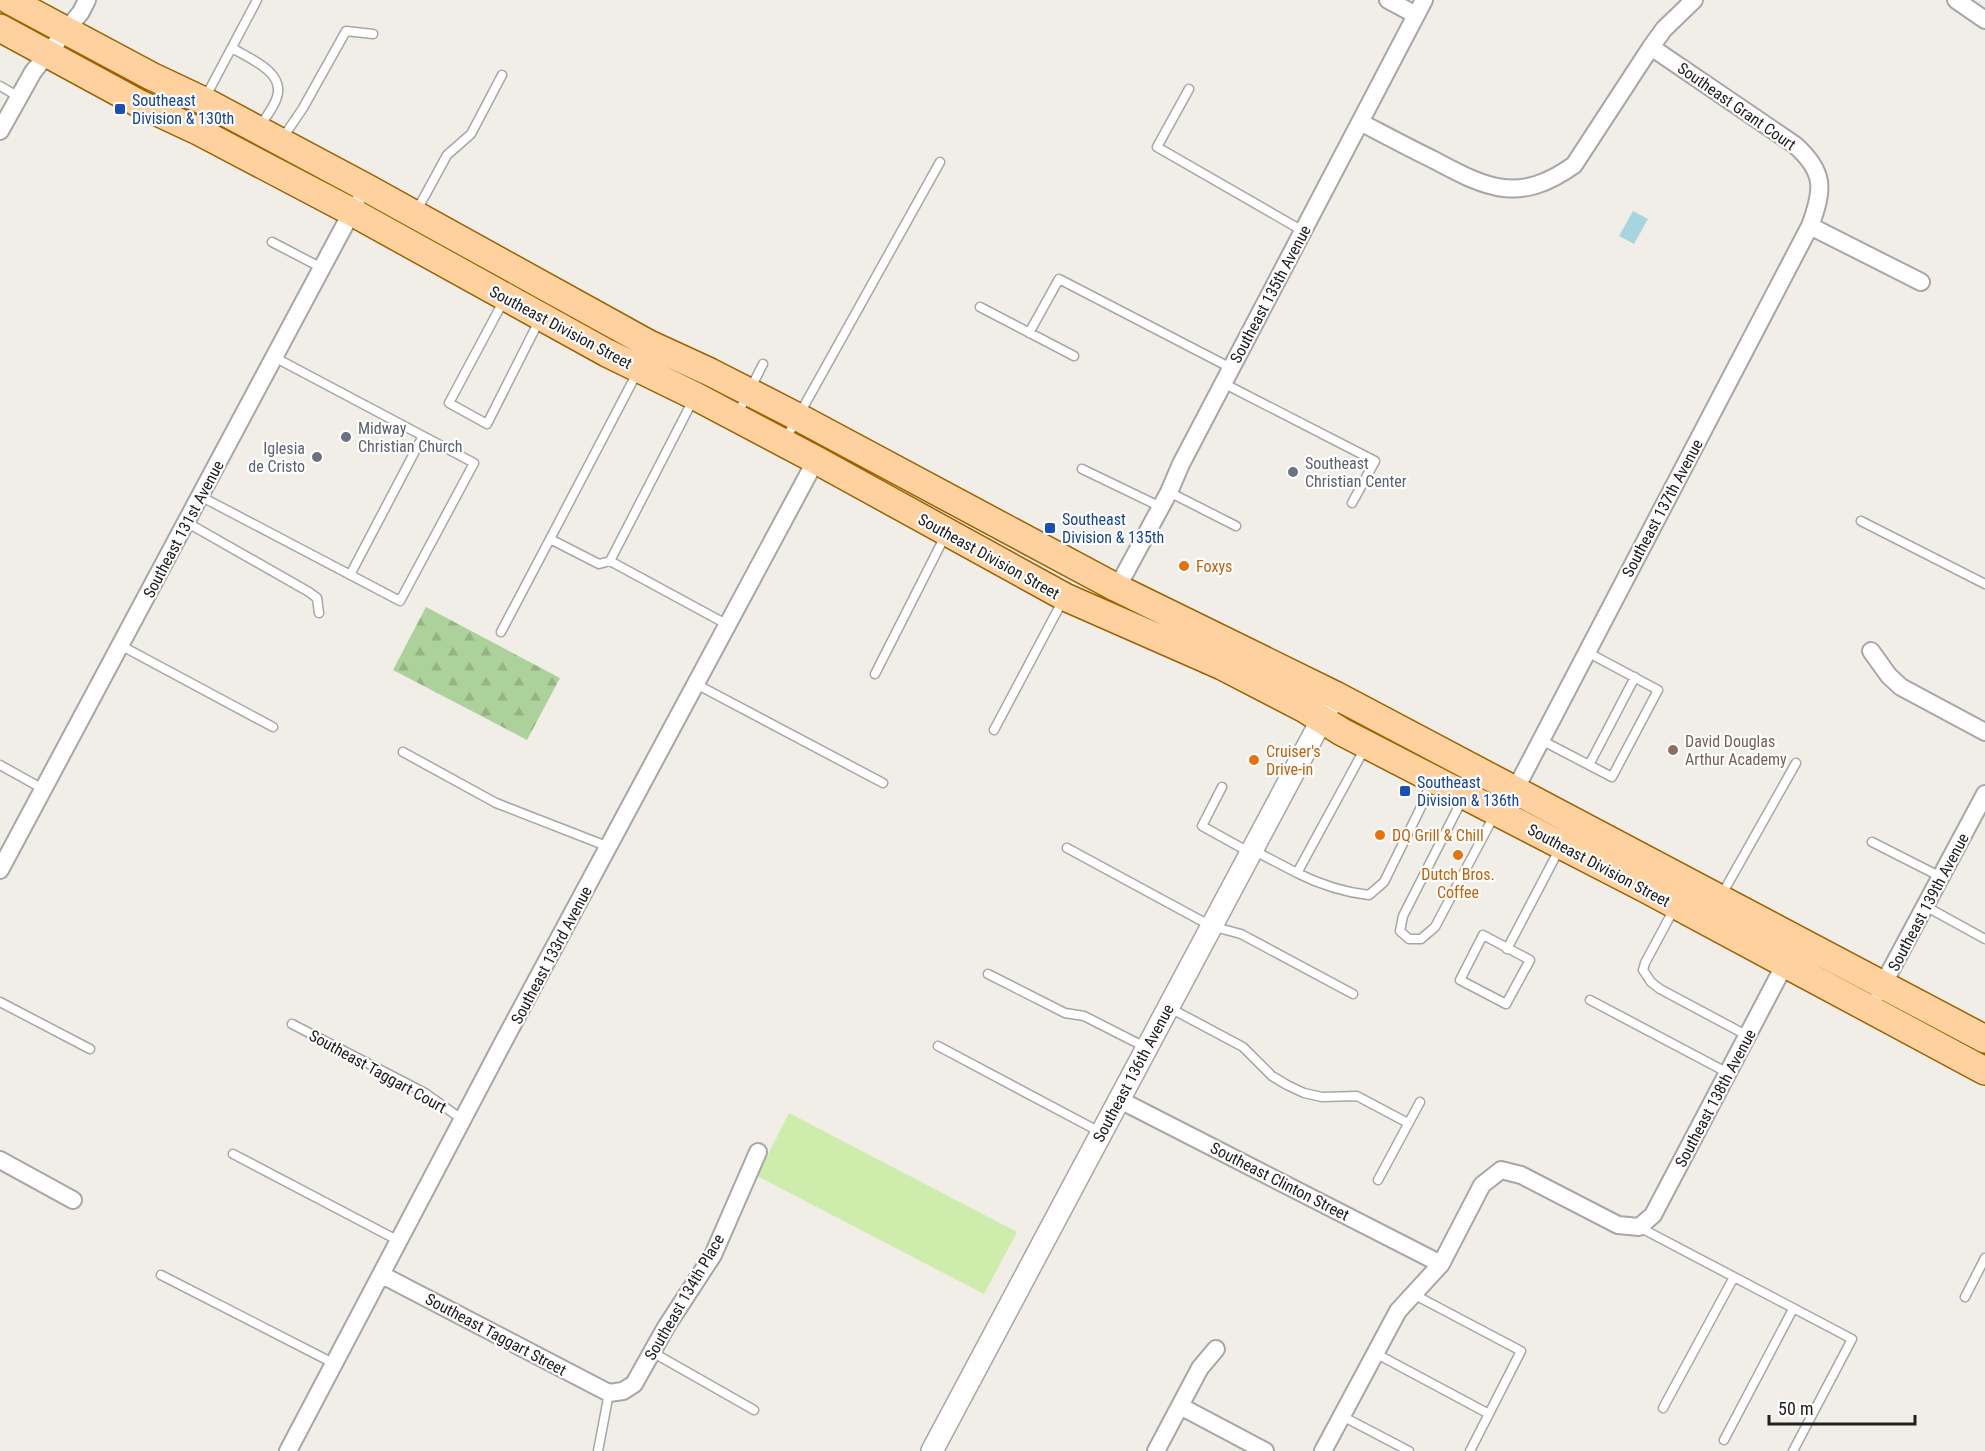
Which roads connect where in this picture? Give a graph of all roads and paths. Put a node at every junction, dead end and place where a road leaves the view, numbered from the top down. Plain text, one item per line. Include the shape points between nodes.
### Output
1 (9, 0) edge
2 (87, 0) edge
3 (257, 0) edge
4 (1388, 0) edge
5 (1424, 0) edge
6 (1694, 0) edge
7 (1956, 0) edge
8 (1416, 15) junction
9 (1985, 20) edge
10 (0, 28) edge
11 (65, 31) junction
12 (374, 34) dead end
13 (1651, 47) junction
14 (232, 48) junction
15 (48, 54) junction
16 (502, 75) dead end
17 (0, 86) edge
18 (1189, 89) dead end
19 (19, 97) junction
20 (204, 101) junction
21 (1360, 122) junction
22 (0, 131) edge
23 (269, 136) junction
24 (940, 162) dead end
25 (365, 187) junction
26 (352, 212) junction
27 (415, 215) junction
28 (1810, 226) junction
29 (1303, 231) junction
30 (272, 242) dead end
31 (322, 268) junction
32 (1921, 282) dead end
33 (505, 297) junction
34 (980, 307) dead end
35 (542, 317) junction
36 (1029, 333) junction
37 (1074, 356) dead end
38 (274, 357) junction
39 (763, 364) dead end
40 (1231, 368) junction
41 (639, 369) junction
42 (1223, 383) junction
43 (748, 392) junction
44 (695, 396) junction
45 (798, 417) junction
46 (735, 418) junction
47 (423, 436) junction
48 (784, 443) junction
49 (816, 460) junction
50 (1082, 469) dead end
51 (1170, 492) junction
52 (200, 496) junction
53 (1352, 503) dead end
54 (1161, 507) junction
55 (1860, 520) dead end
56 (186, 522) junction
57 (1236, 526) dead end
58 (947, 532) junction
59 (550, 539) junction
60 (610, 561) junction
61 (350, 575) junction
62 (1985, 584) edge
63 (1117, 588) junction
64 (1065, 597) junction
65 (319, 613) dead end
66 (728, 625) junction
67 (501, 632) dead end
68 (120, 645) junction
69 (1871, 651) dead end
70 (1587, 652) junction
71 (875, 674) dead end
72 (1635, 677) junction
73 (696, 684) junction
74 (1335, 695) junction
75 (1322, 720) junction
76 (273, 727) dead end
77 (994, 730) dead end
78 (1985, 732) edge
79 (1540, 740) junction
80 (1367, 745) junction
81 (403, 752) dead end
82 (1796, 763) dead end
83 (0, 765) edge
84 (1589, 765) junction
85 (1432, 779) junction
86 (883, 783) dead end
87 (1222, 787) dead end
88 (43, 789) junction
89 (1515, 790) junction
90 (1985, 794) edge
91 (1464, 795) junction
92 (1496, 811) junction
93 (1872, 842) dead end
94 (1562, 845) junction
95 (609, 847) junction
96 (1067, 848) dead end
97 (1251, 851) junction
98 (0, 870) edge
99 (1297, 873) junction
100 (1941, 877) junction
101 (1719, 899) junction
102 (1676, 906) junction
103 (1925, 906) junction
104 (1211, 926) junction
105 (1985, 939) edge
106 (1507, 949) junction
107 (1785, 964) junction
108 (988, 974) dead end
109 (1883, 985) junction
110 (1353, 994) dead end
111 (1590, 1000) dead end
112 (0, 1002) edge
113 (1168, 1007) junction
114 (1869, 1010) junction
115 (292, 1024) dead end
116 (1748, 1036) junction
117 (1985, 1039) edge
118 (938, 1046) dead end
119 (1146, 1047) junction
120 (90, 1049) dead end
121 (1985, 1071) edge
122 (1728, 1073) junction
123 (1118, 1099) junction
124 (1420, 1102) dead end
125 (463, 1120) junction
126 (1408, 1123) junction
127 (1100, 1133) junction
128 (758, 1152) dead end
129 (233, 1154) dead end
130 (0, 1160) edge
131 (1377, 1180) dead end
132 (73, 1200) dead end
133 (1639, 1227) junction
134 (399, 1241) junction
135 (1985, 1258) edge
136 (1441, 1264) junction
137 (161, 1275) dead end
138 (382, 1275) junction
139 (1734, 1277) junction
140 (1413, 1294) junction
141 (1965, 1297) dead end
142 (1793, 1309) junction
143 (1216, 1349) dead end
144 (652, 1352) junction
145 (1375, 1353) junction
146 (335, 1364) junction
147 (609, 1393) junction
148 (1180, 1406) junction
149 (1663, 1408) dead end
150 (754, 1410) dead end
151 (1489, 1413) junction
152 (1342, 1416) junction
153 (1724, 1440) dead end
154 (288, 1451) edge
155 (598, 1451) edge
156 (932, 1451) edge
157 (1156, 1451) edge
158 (1265, 1451) edge
159 (1323, 1451) edge
160 (1409, 1451) edge
161 (1470, 1451) edge
162 (1793, 1451) edge

1 - 11 main road, Southeast Division Street
2 - 11 street
3 - 14 lane
4 - 8 street
5 - 8 street, Southeast 135th Avenue
6 - 13 street
7 - 9 street
8 - 21 street, Southeast 135th Avenue
10 - 15 main road, Southeast Division Street
11 - 15 street
11 - 20 main road, Southeast Division Street
12 - 23 lane via 346,32 303,108
13 - 21 street via 1574,165 1555,179 1533,186 1487,186
13 - 28 street, Southeast Grant Court via 1808,157 1817,169 1820,189
14 - 20 lane
14 - 23 lane via 275,75 280,86
15 - 19 street
15 - 26 main road, Southeast Division Street
16 - 27 lane via 471,134 447,155
17 - 19 lane
18 - 29 lane via 1157,147
19 - 22 street
20 - 23 main road, Southeast Division Street
21 - 29 street, Southeast 135th Avenue
23 - 25 main road, Southeast Division Street
24 - 45 lane
25 - 26 street, Southeast 131st Avenue
25 - 27 main road, Southeast Division Street
26 - 31 street, Southeast 131st Avenue
26 - 33 main road, Southeast Division Street
27 - 43 main road, Southeast Division Street via 649,344
28 - 32 street
28 - 70 street, Southeast 137th Avenue
29 - 40 street, Southeast 135th Avenue
30 - 31 lane
31 - 38 street, Southeast 131st Avenue
33 - 35 main road, Southeast Division Street
33 - 35 lane via 449,403 487,424
34 - 36 lane
35 - 41 main road, Southeast Division Street
36 - 37 lane
36 - 40 lane via 1059,279
38 - 47 lane
38 - 52 street, Southeast 131st Avenue
39 - 43 lane
40 - 42 street, Southeast 135th Avenue
41 - 44 main road, Southeast Division Street
41 - 59 lane
42 - 51 street, Southeast 135th Avenue
42 - 53 lane via 1375,461
43 - 45 main road, Southeast Division Street
43 - 46 lane
44 - 46 main road, Southeast Division Street
44 - 60 lane
45 - 48 lane
45 - 63 main road, Southeast Division Street
46 - 48 main road, Southeast Division Street
47 - 61 lane
47 - 61 lane via 474,463 400,601
48 - 49 main road, Southeast Division Street
49 - 58 main road, Southeast Division Street
49 - 66 street, Southeast 133rd Avenue
50 - 54 lane
51 - 54 street, Southeast 135th Avenue
51 - 57 lane
52 - 56 street, Southeast 131st Avenue
52 - 61 lane
54 - 63 street, Southeast 135th Avenue
55 - 62 lane
56 - 65 lane via 309,592 317,598
56 - 68 street, Southeast 131st Avenue
58 - 64 main road, Southeast Division Street
58 - 71 lane
59 - 60 lane via 599,564
59 - 67 lane
60 - 66 lane
63 - 64 main road via 1104,596
63 - 74 main road, Southeast Division Street
64 - 75 main road, Southeast Division Street via 1222,666
64 - 77 lane
66 - 73 street, Southeast 133rd Avenue
68 - 76 lane
68 - 88 street, Southeast 131st Avenue
69 - 78 street via 1901,687
70 - 72 lane
70 - 79 street, Southeast 137th Avenue
72 - 84 lane
72 - 84 lane via 1658,690 1612,777
73 - 86 lane
73 - 95 street, Southeast 133rd Avenue
74 - 75 street, Southeast 136th Avenue
74 - 89 main road, Southeast Division Street
75 - 80 main road, Southeast Division Street
75 - 97 street, Southeast 136th Avenue
79 - 84 lane
79 - 89 street, Southeast 137th Avenue
80 - 85 main road, Southeast Division Street
80 - 99 lane
81 - 95 lane via 496,803
82 - 101 lane
83 - 88 lane
85 - 91 main road, Southeast Division Street
85 - 99 lane via 1384,882 1369,895 1347,893
87 - 97 lane via 1202,826
88 - 98 street, Southeast 131st Avenue
89 - 101 main road, Southeast Division Street
90 - 100 street, Southeast 139th Avenue
91 - 92 main road, Southeast Division Street
91 - 92 lane via 1403,916 1400,930 1409,939 1421,939 1435,927
92 - 94 main road, Southeast Division Street
93 - 100 lane
94 - 102 main road, Southeast Division Street
94 - 106 lane
95 - 125 street, Southeast 133rd Avenue
96 - 104 lane
97 - 99 lane
97 - 104 street, Southeast 136th Avenue
100 - 103 street, Southeast 139th Avenue
101 - 109 main road, Southeast Division Street
102 - 107 main road, Southeast Division Street
102 - 116 lane via 1643,970 1660,989
103 - 105 lane
103 - 109 street, Southeast 139th Avenue
104 - 110 lane via 1241,934
104 - 113 street, Southeast 136th Avenue
106 - 106 lane via 1483,935 1460,980 1506,1004 1530,960
107 - 114 main road, Southeast Division Street
107 - 116 street, Southeast 138th Avenue
108 - 119 lane via 1065,1013 1084,1016
109 - 114 street, Southeast 139th Avenue
109 - 117 main road, Southeast Division Street
111 - 122 lane
112 - 120 lane
113 - 119 street, Southeast 136th Avenue
113 - 126 lane via 1243,1047 1287,1085 1322,1096 1357,1096
114 - 121 main road, Southeast Division Street
115 - 125 lane, Southeast Taggart Court via 425,1093
116 - 122 street, Southeast 138th Avenue
118 - 127 lane
119 - 123 street, Southeast 136th Avenue
122 - 133 street, Southeast 138th Avenue via 1653,1215
123 - 127 street, Southeast 136th Avenue
123 - 136 street, Southeast Clinton Street
124 - 126 lane
125 - 134 street, Southeast 133rd Avenue
126 - 131 lane
127 - 156 street, Southeast 136th Avenue
128 - 144 street, Southeast 134th Place via 713,1255
129 - 134 lane
130 - 132 street
133 - 136 street via 1618,1225 1521,1175 1501,1170 1482,1185
133 - 139 lane
134 - 138 street, Southeast 133rd Avenue
135 - 141 lane
136 - 140 street
137 - 146 lane
138 - 146 street, Southeast 133rd Avenue
138 - 147 street, Southeast Taggart Street
139 - 142 lane
139 - 149 lane
140 - 145 street via 1398,1311
140 - 151 lane via 1521,1351
142 - 153 lane
142 - 162 lane via 1852,1339
143 - 148 street via 1200,1368
144 - 147 street, Southeast 134th Place via 634,1384
144 - 150 lane
145 - 151 lane
145 - 152 street
146 - 154 street, Southeast 133rd Avenue
147 - 155 lane
148 - 157 street
148 - 158 street
151 - 161 lane
152 - 159 street
152 - 160 lane

